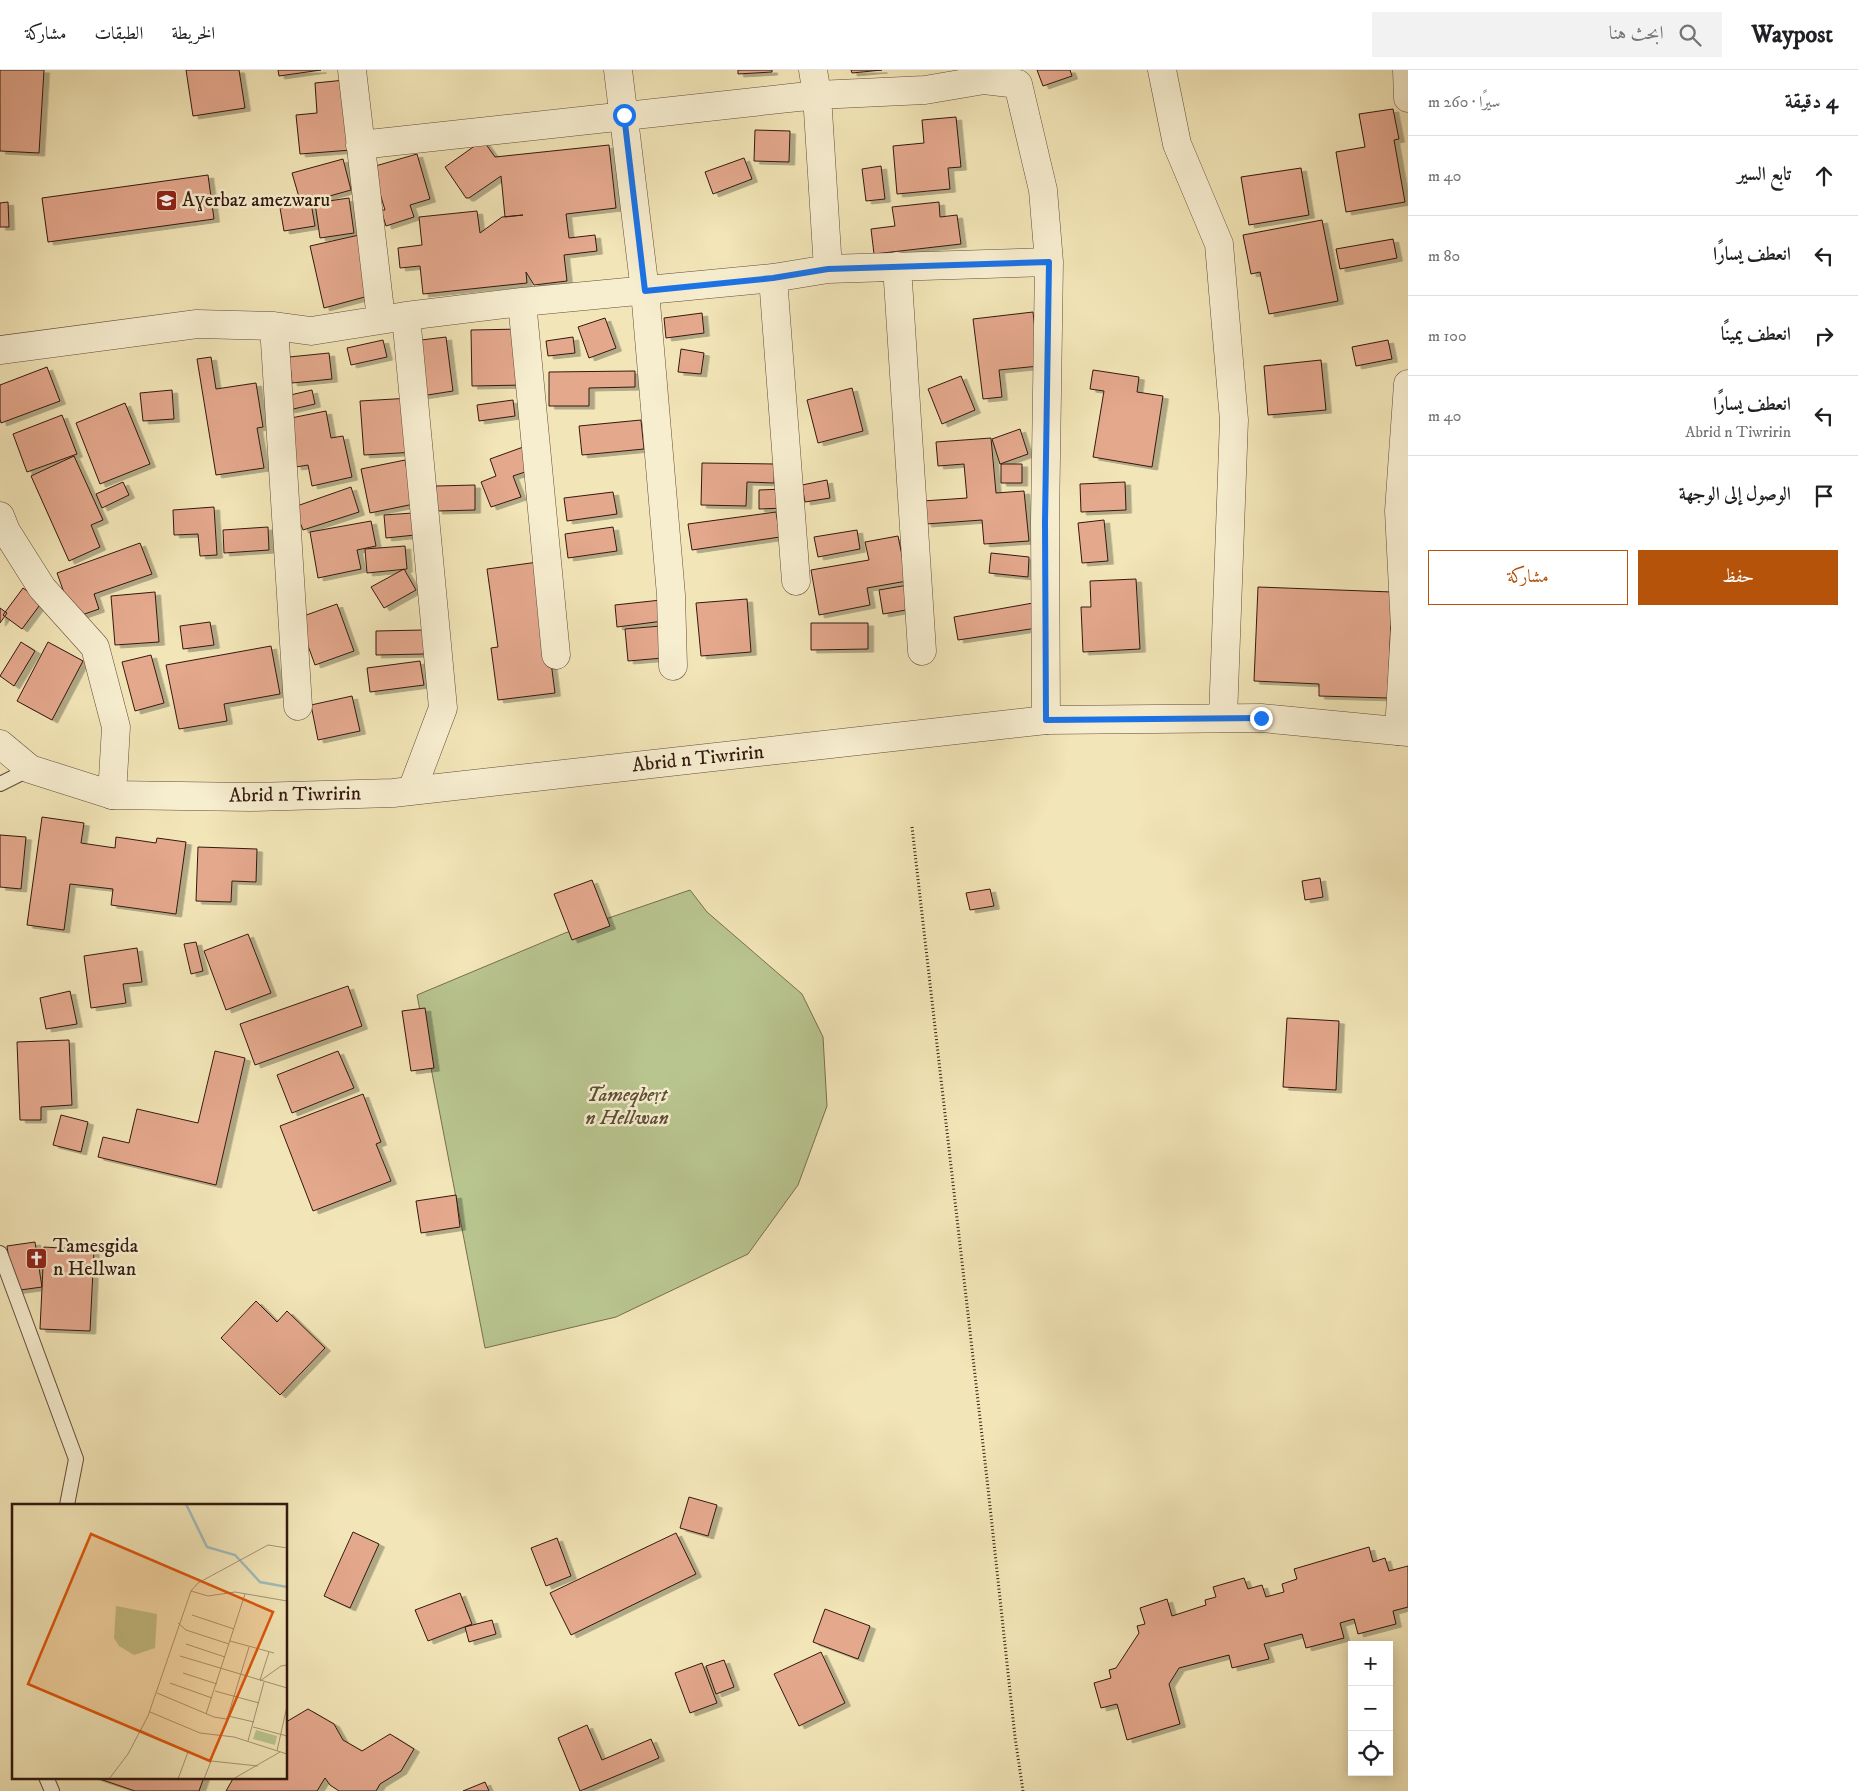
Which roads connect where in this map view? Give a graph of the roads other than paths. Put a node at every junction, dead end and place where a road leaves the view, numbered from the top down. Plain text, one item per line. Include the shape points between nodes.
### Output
1 (352, 70) edge
2 (618, 70) edge
3 (1162, 70) edge
4 (1407, 70) edge
5 (984, 75) edge
6 (815, 82) edge
7 (1408, 98) edge
8 (624, 115) junction
9 (360, 145) junction
10 (1049, 262) junction
11 (897, 266) junction
12 (828, 269) junction
13 (773, 278) junction
14 (645, 291) junction
15 (522, 302) junction
16 (393, 317) junction
17 (274, 326) junction
18 (0, 350) edge
19 (1408, 384) edge
20 (0, 516) edge
21 (796, 581) dead end
22 (922, 651) dead end
23 (556, 655) dead end
24 (673, 666) dead end
25 (298, 706) dead end
26 (1223, 718) junction
27 (1046, 720) junction
28 (1403, 731) edge
29 (0, 744) edge
30 (30, 769) junction
31 (0, 784) edge
32 (412, 790) junction
33 (112, 795) junction
34 (0, 1253) edge
35 (67, 1504) edge
36 (46, 1778) edge
37 (52, 1791) edge

1 - 9 street
2 - 8 street
3 - 26 street via 1177,144 1219,244 1234,420
4 - 7 street
5 - 6 street via 925,90
5 - 10 street via 1018,84 1043,190
6 - 8 street
6 - 12 street
8 - 9 street
8 - 14 street
9 - 16 street
10 - 11 street
10 - 27 street
11 - 12 street
11 - 22 street
12 - 13 street
13 - 14 street
13 - 21 street
14 - 15 street
14 - 24 street via 671,595
15 - 16 street
15 - 23 street
16 - 17 street via 311,331
16 - 32 street via 443,708
17 - 18 street via 197,324
17 - 25 street
19 - 28 street via 1399,511 1405,628
20 - 33 street via 42,588 95,647 116,727
26 - 27 street, Abrid n Tiwririn
26 - 28 street, Abrid n Tiwririn via 1261,718
27 - 32 street, Abrid n Tiwririn
29 - 30 street, Abrid n Tiwririn
30 - 31 lane
30 - 33 street, Abrid n Tiwririn
32 - 33 street, Abrid n Tiwririn via 251,797
34 - 35 lane via 76,1459
36 - 37 lane

